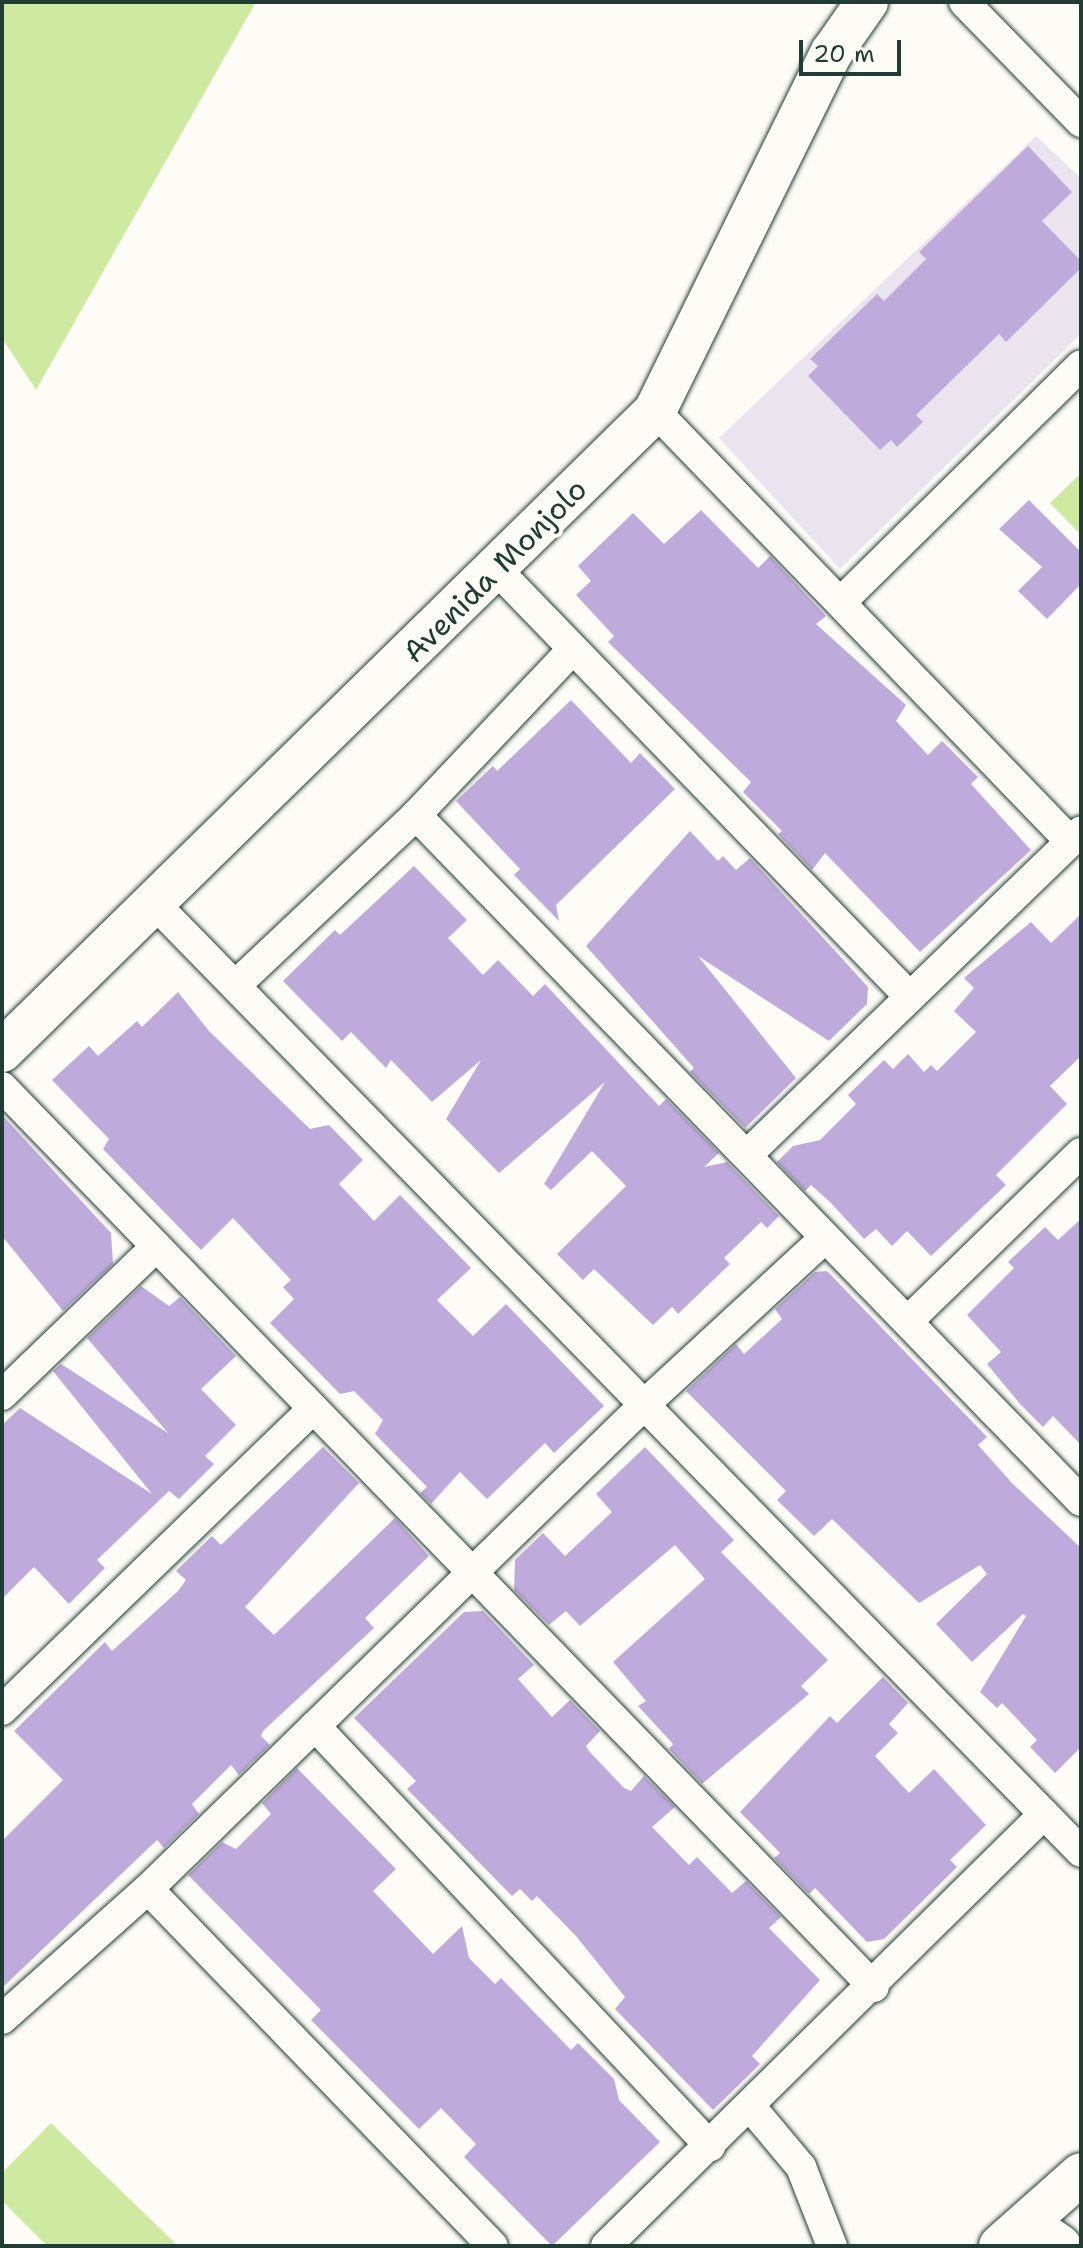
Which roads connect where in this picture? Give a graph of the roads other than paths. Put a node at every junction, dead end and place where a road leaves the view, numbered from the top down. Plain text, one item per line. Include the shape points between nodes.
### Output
1 (867, 2) edge
2 (964, 2) edge
3 (1081, 122) edge
4 (1081, 365) edge
5 (655, 411) junction
6 (497, 570) junction
7 (843, 600) junction
8 (573, 649) junction
9 (416, 815) junction
10 (1075, 836) edge
11 (155, 904) junction
12 (238, 983) junction
13 (908, 995) junction
14 (2, 1051) edge
15 (2, 1087) edge
16 (1081, 1153) edge
17 (747, 1155) junction
18 (824, 1239) junction
19 (156, 1247) junction
20 (908, 1321) junction
21 (2, 1395) edge
22 (646, 1403) junction
23 (313, 1409) junction
24 (1076, 1486) edge
25 (473, 1569) junction
26 (2, 1710) edge
27 (315, 1726) junction
28 (1044, 1814) junction
29 (1081, 1852) edge
30 (148, 1889) junction
31 (874, 1987) junction
32 (2, 2019) edge
33 (750, 2106) junction
34 (710, 2146) junction
35 (1081, 2174) edge
36 (1004, 2242) edge
37 (493, 2246) edge
38 (606, 2246) edge
39 (832, 2246) edge
40 (1060, 2246) edge

1 - 5 street, Avenida Monjolo via 832,52
2 - 3 street
4 - 7 street
5 - 6 street, Avenida Monjolo
5 - 7 street
6 - 8 street
6 - 11 street, Avenida Monjolo
7 - 10 street
8 - 9 street
8 - 13 street
9 - 12 street
9 - 17 street
10 - 13 street
11 - 12 street
11 - 14 street, Avenida Monjolo
12 - 22 street
13 - 17 street
15 - 19 street
16 - 20 street
17 - 18 street
18 - 20 street
18 - 22 street
19 - 21 street
19 - 23 street
20 - 24 street
22 - 25 street
22 - 28 street
23 - 25 street
23 - 26 street
25 - 27 street
25 - 31 street
27 - 30 street
27 - 34 street
28 - 29 street
28 - 31 street
30 - 32 street
30 - 37 street
31 - 33 street
33 - 34 street
33 - 39 street via 801,2167
34 - 38 street
35 - 36 street
36 - 40 street via 1043,2234

